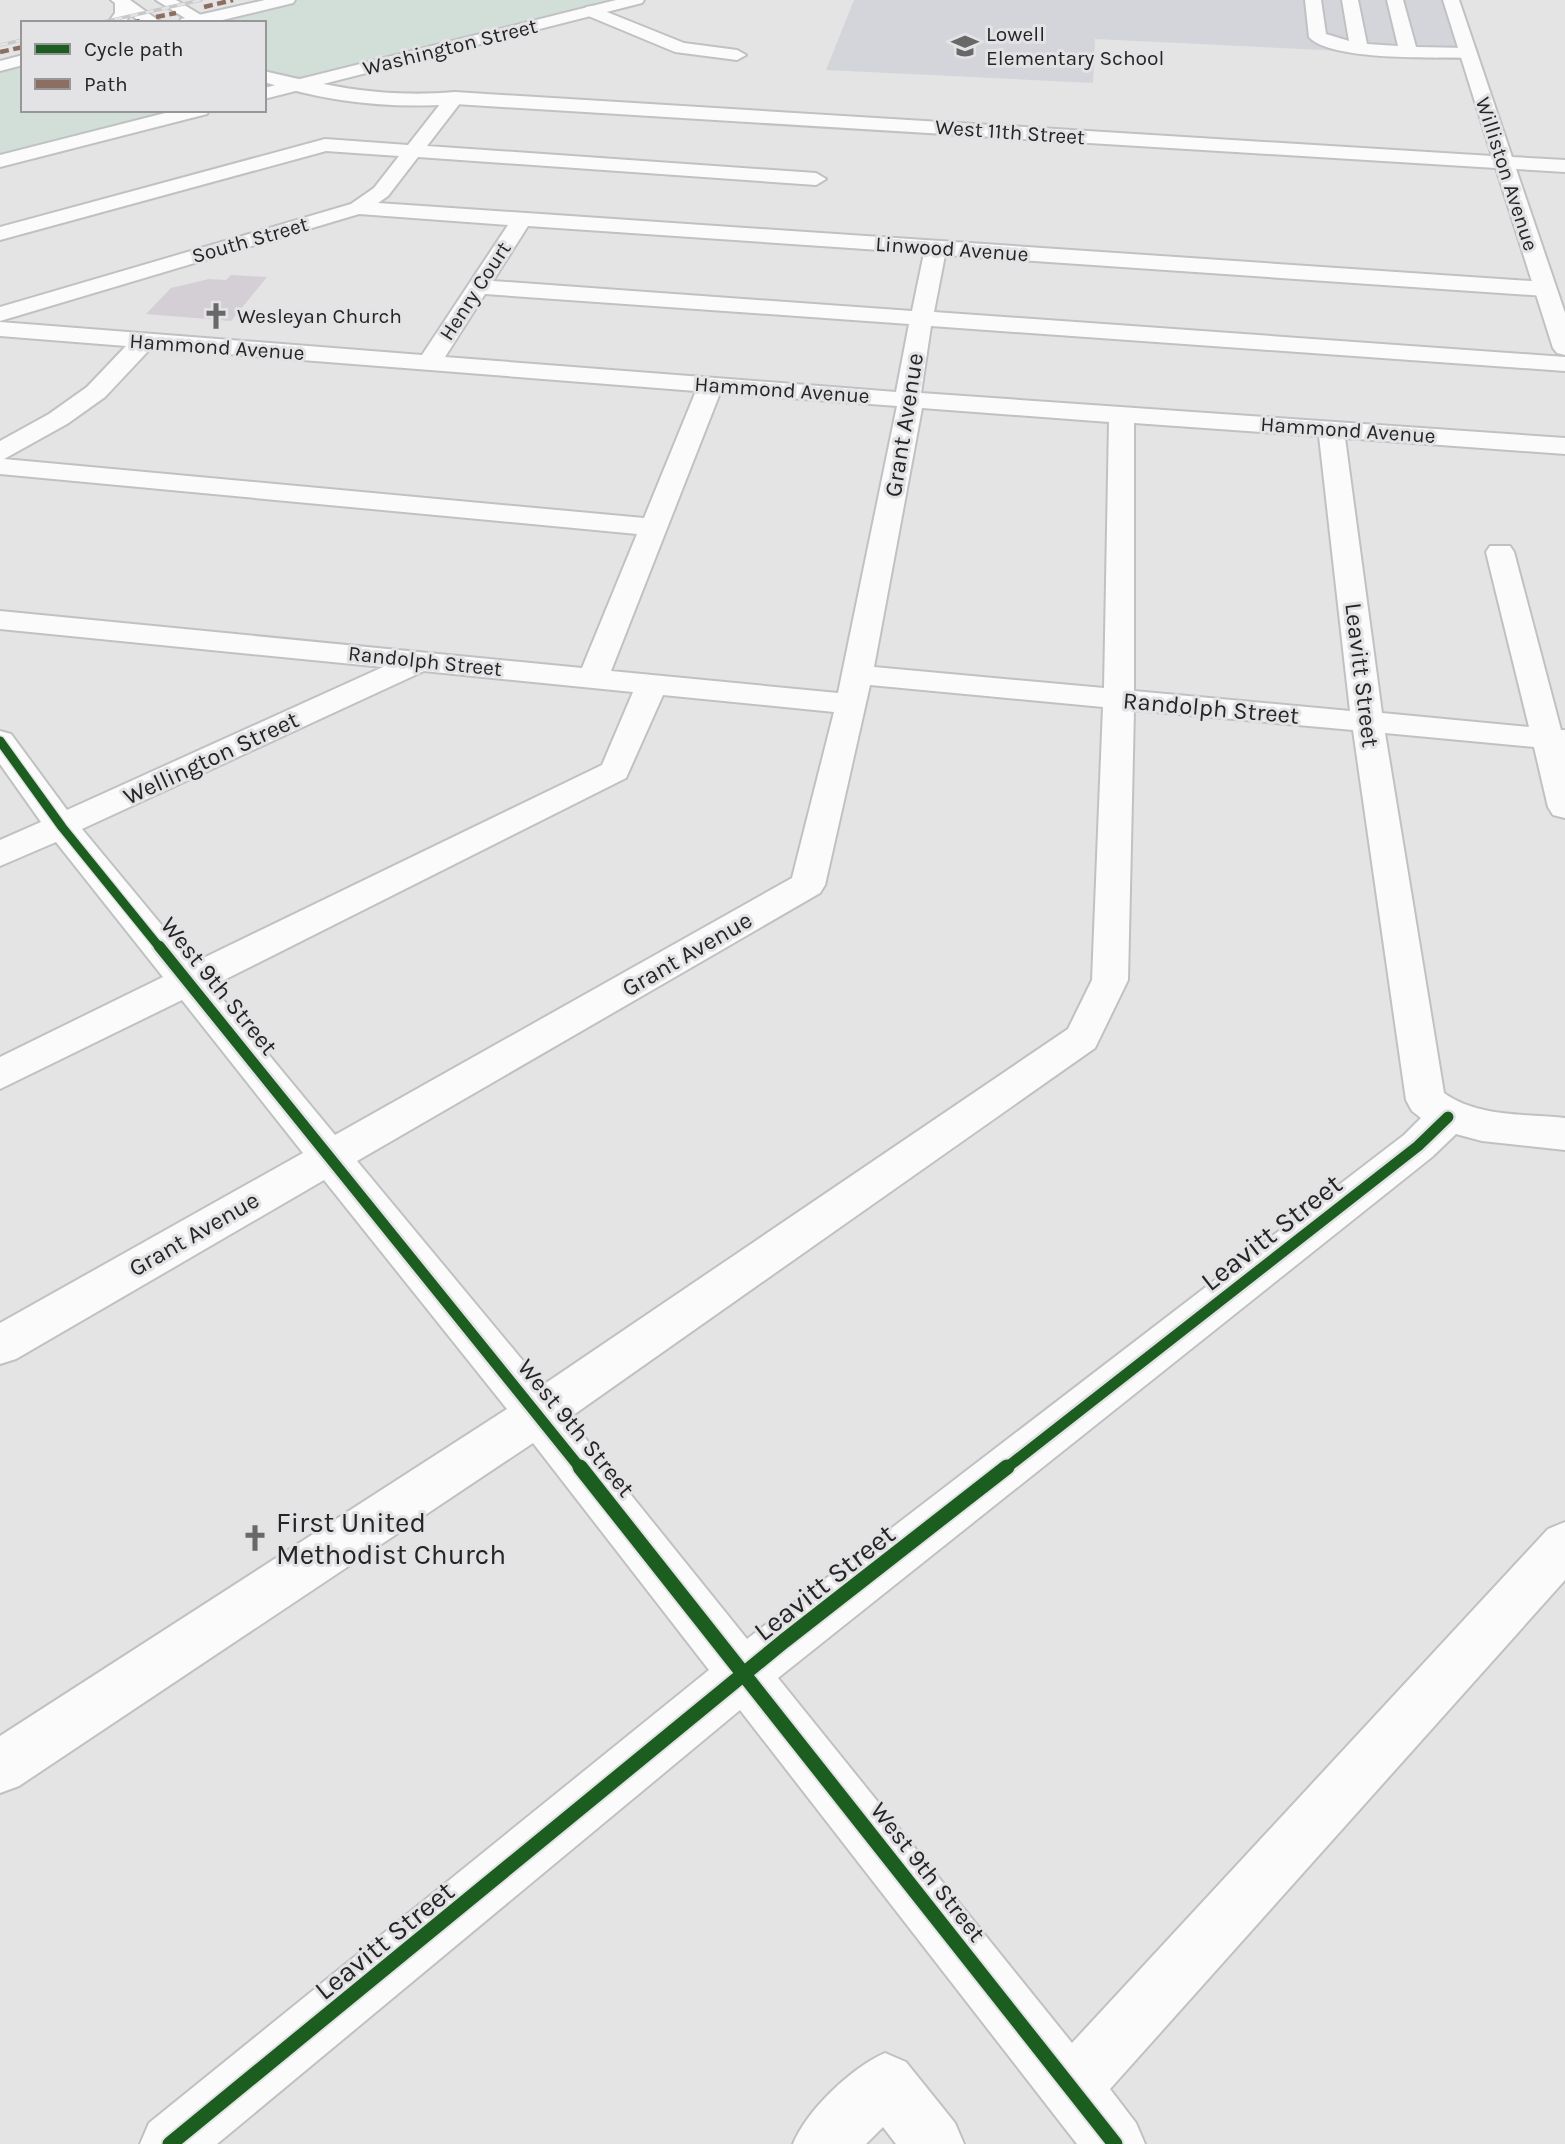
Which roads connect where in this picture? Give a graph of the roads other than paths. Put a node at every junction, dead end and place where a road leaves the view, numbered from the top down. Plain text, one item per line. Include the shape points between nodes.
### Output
1 (164, 0) edge
2 (287, 0) edge
3 (636, 0) edge
4 (1313, 0) edge
5 (1350, 0) edge
6 (1395, 0) edge
7 (1451, 0) edge
8 (121, 1) edge
9 (592, 11) junction
10 (565, 18) junction
11 (117, 21) edge
12 (150, 21) edge
13 (196, 21) edge
14 (202, 21) edge
15 (592, 31) dead end
16 (1359, 47) junction
17 (1408, 50) junction
18 (1468, 53) junction
19 (737, 55) dead end
20 (21, 61) edge
21 (0, 66) edge
22 (299, 66) dead end
23 (341, 75) junction
24 (266, 77) edge
25 (294, 86) junction
26 (266, 93) edge
27 (456, 98) junction
28 (192, 112) edge
29 (413, 151) junction
30 (0, 161) edge
31 (1503, 162) junction
32 (1565, 166) edge
33 (816, 179) dead end
34 (358, 208) junction
35 (522, 219) junction
36 (0, 234) edge
37 (936, 248) junction
38 (478, 287) junction
39 (1545, 289) junction
40 (0, 314) edge
41 (922, 317) junction
42 (0, 329) edge
43 (143, 342) junction
44 (1565, 348) edge
45 (429, 363) junction
46 (1565, 364) edge
47 (711, 385) junction
48 (909, 400) junction
49 (1122, 415) junction
50 (1331, 429) junction
51 (1565, 446) edge
52 (0, 452) edge
53 (0, 466) edge
54 (654, 527) junction
55 (1500, 552) dead end
56 (0, 620) edge
57 (422, 661) junction
58 (593, 678) junction
59 (652, 684) junction
60 (854, 689) junction
61 (1119, 699) junction
62 (1368, 722) junction
63 (1556, 739) edge
64 (0, 741) edge
65 (1565, 807) edge
66 (62, 827) junction
67 (0, 854) edge
68 (187, 980) junction
69 (0, 1074) edge
70 (1448, 1117) junction
71 (1565, 1134) edge
72 (331, 1156) junction
73 (0, 1345) edge
74 (538, 1414) junction
75 (1565, 1545) edge
76 (745, 1673) junction
77 (0, 1767) edge
78 (1097, 2127) edge
79 (170, 2144) edge
80 (823, 2144) edge
81 (934, 2144) edge

1 - 13 main road
2 - 14 main road
3 - 9 main road, Washington Street
4 - 16 main road via 1318,37
5 - 16 main road
6 - 17 main road
7 - 18 main road, Williston Avenue
8 - 11 main road
8 - 12 main road
9 - 10 main road, Washington Street
9 - 19 main road via 681,48
10 - 15 main road
10 - 23 main road, Washington Street
16 - 17 main road
17 - 18 main road
18 - 31 main road, Williston Avenue
20 - 21 main road
22 - 23 main road, West 11th Street
23 - 25 main road, Washington Street
23 - 27 main road, West 11th Street via 439,91
24 - 25 main road, West 11th Street
25 - 26 main road, Washington Street
25 - 27 main road, West 11th Street via 423,102
27 - 29 main road, South Street
27 - 31 main road, West 11th Street
28 - 30 main road
29 - 33 main road
29 - 34 main road, South Street via 381,192
29 - 36 main road via 326,145
31 - 32 main road, West 11th Street
31 - 39 main road, Williston Avenue
34 - 35 main road, Linwood Avenue
34 - 40 main road, South Street
35 - 37 main road, Linwood Avenue
35 - 38 main road, Henry Court
37 - 39 main road, Linwood Avenue
37 - 41 main road, Grant Avenue
38 - 41 main road
38 - 45 main road, Henry Court
39 - 44 main road, Williston Avenue
41 - 46 main road
41 - 48 main road, Grant Avenue
42 - 43 main road, Hammond Avenue
43 - 45 main road, Hammond Avenue
43 - 52 main road via 96,392
45 - 47 main road, Hammond Avenue
47 - 48 main road, Hammond Avenue
47 - 54 main road
48 - 49 main road, Hammond Avenue
48 - 60 main road, Grant Avenue via 910,415
49 - 50 main road, Hammond Avenue
49 - 61 main road
50 - 51 main road, Hammond Avenue
50 - 62 main road, Leavitt Street
53 - 54 main road
54 - 58 main road
55 - 63 main road
56 - 57 main road, Randolph Street
57 - 58 main road, Randolph Street
57 - 66 main road, Wellington Street
58 - 59 main road, Randolph Street
59 - 60 main road, Randolph Street
59 - 68 main road via 615,771
60 - 61 main road, Randolph Street
60 - 72 main road, Grant Avenue via 808,885
61 - 62 main road, Randolph Street
61 - 74 main road via 1110,981 1082,1038
62 - 63 main road, Randolph Street
62 - 70 main road, Leavitt Street via 1426,1100
63 - 65 main road
64 - 66 main road, West 9th Street
66 - 67 main road, Wellington Street
66 - 68 main road, West 9th Street
68 - 69 main road
68 - 72 main road, West 9th Street
70 - 71 main road
70 - 76 main road, Leavitt Street via 1418,1146
72 - 73 main road, Grant Avenue
72 - 74 main road, West 9th Street
74 - 76 main road, West 9th Street
74 - 77 main road
75 - 78 main road
76 - 78 main road, West 9th Street
76 - 79 main road, Leavitt Street
80 - 81 main road via 885,2083

